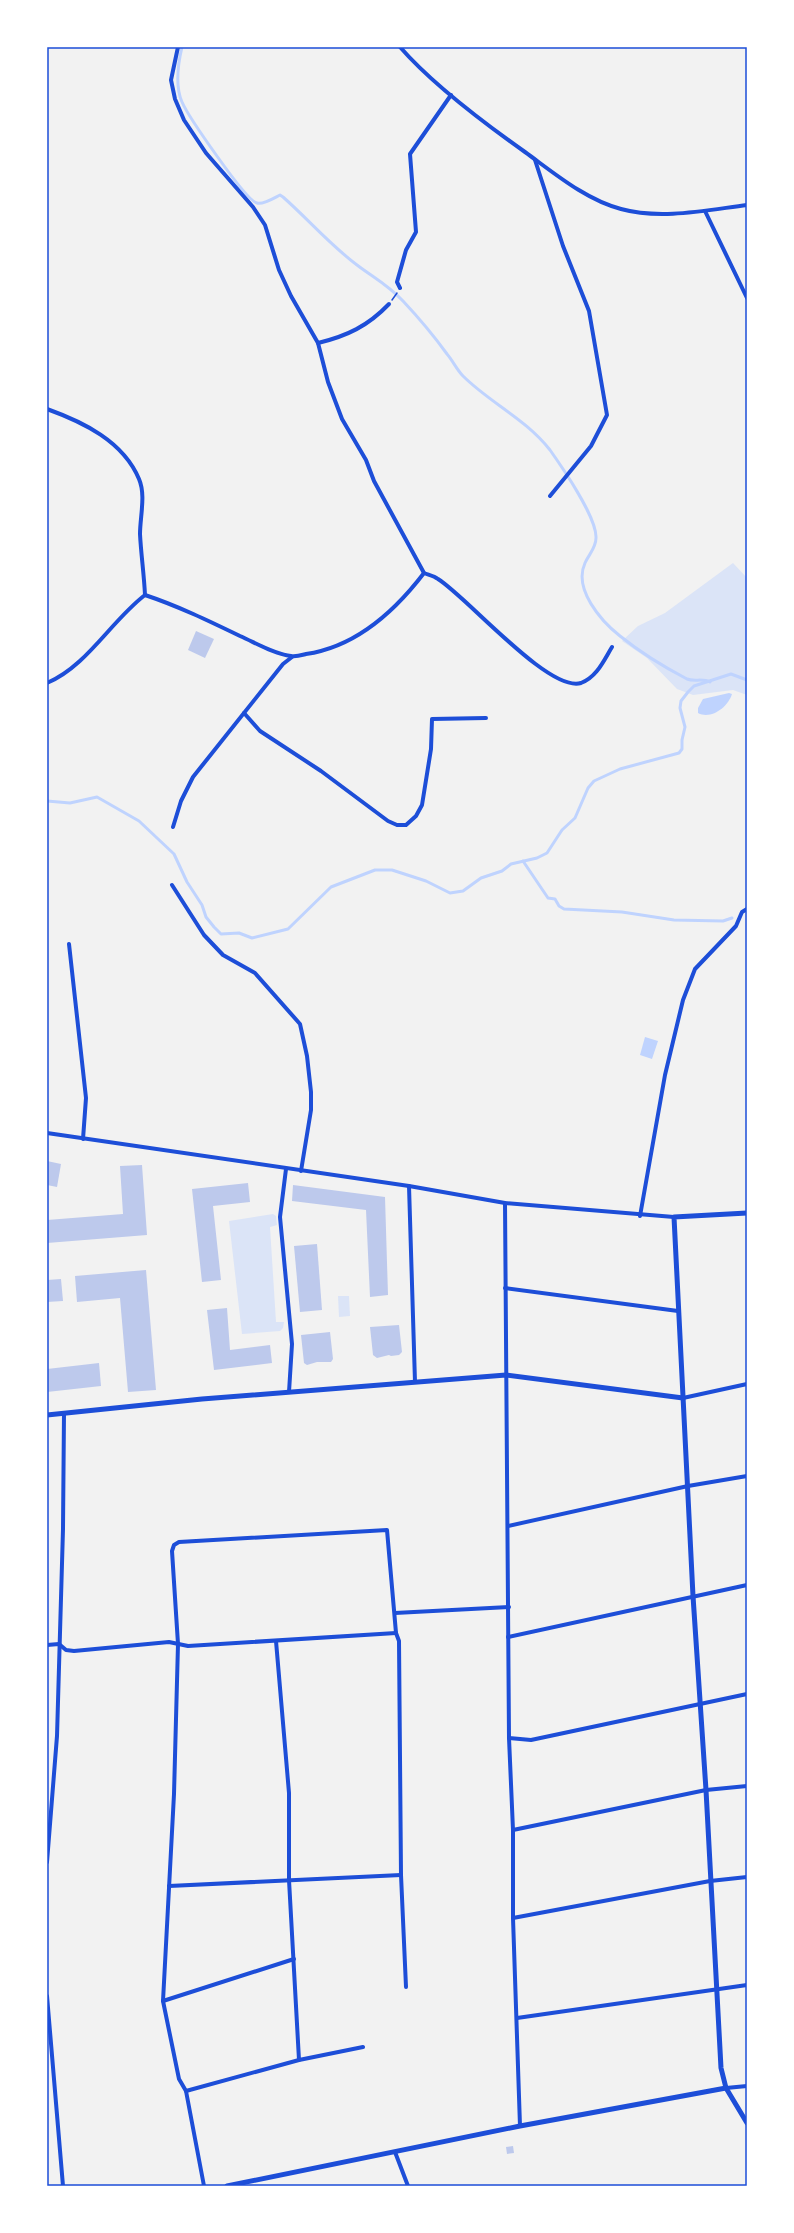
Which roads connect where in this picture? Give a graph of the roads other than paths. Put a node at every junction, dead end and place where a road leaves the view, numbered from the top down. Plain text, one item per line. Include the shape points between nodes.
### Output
1 (178, 47) edge
2 (400, 47) edge
3 (451, 94) junction
4 (535, 160) junction
5 (747, 205) edge
6 (705, 211) junction
7 (400, 288) dead end
8 (747, 298) edge
9 (389, 304) dead end
10 (318, 343) junction
11 (47, 409) edge
12 (550, 496) dead end
13 (424, 573) junction
14 (145, 595) junction
15 (612, 647) dead end
16 (292, 657) junction
17 (47, 683) edge
18 (244, 713) junction
19 (486, 718) dead end
20 (173, 827) dead end
21 (172, 885) dead end
22 (747, 909) edge
23 (69, 944) dead end
24 (47, 1133) edge
25 (83, 1139) junction
26 (286, 1169) junction
27 (301, 1171) junction
28 (409, 1186) junction
29 (505, 1202) junction
30 (747, 1213) edge
31 (640, 1216) junction
32 (674, 1218) junction
33 (505, 1288) junction
34 (678, 1311) junction
35 (506, 1375) junction
36 (415, 1382) junction
37 (747, 1384) edge
38 (289, 1392) junction
39 (683, 1398) junction
40 (64, 1413) junction
41 (47, 1415) edge
42 (747, 1476) edge
43 (688, 1486) junction
44 (508, 1526) junction
45 (747, 1586) edge
46 (693, 1596) junction
47 (509, 1607) junction
48 (395, 1613) junction
49 (396, 1633) junction
50 (508, 1637) junction
51 (276, 1640) junction
52 (59, 1644) junction
53 (178, 1644) junction
54 (47, 1645) edge
55 (747, 1694) edge
56 (700, 1704) junction
57 (509, 1738) junction
58 (747, 1786) edge
59 (706, 1790) junction
60 (513, 1830) junction
61 (47, 1862) edge
62 (401, 1875) junction
63 (747, 1877) edge
64 (289, 1880) junction
65 (710, 1881) junction
66 (169, 1886) junction
67 (514, 1918) junction
68 (294, 1959) junction
69 (747, 1984) edge
70 (406, 1987) dead end
71 (716, 1988) junction
72 (47, 1996) edge
73 (163, 2001) junction
74 (517, 2018) junction
75 (363, 2047) dead end
76 (299, 2060) junction
77 (747, 2086) edge
78 (726, 2088) junction
79 (186, 2091) junction
80 (747, 2123) edge
81 (520, 2126) junction
82 (395, 2152) junction
83 (63, 2186) edge
84 (204, 2186) edge
85 (227, 2186) edge
86 (408, 2186) edge

1 - 10 street via 171,80 175,99 184,120 206,153 265,225 279,270
2 - 3 street
3 - 4 street
3 - 7 street via 410,154 416,232 406,250 396,282
4 - 6 street via 584,193 620,209 658,213
4 - 12 street via 563,246 589,312 607,415 591,446
5 - 6 street
6 - 8 street
9 - 10 street via 355,332
10 - 13 street via 328,382 342,419
11 - 14 street via 70,417 110,440 139,479
13 - 15 street via 438,578 531,660 563,681 573,684 595,674
13 - 16 street via 407,596 392,610 340,646
14 - 16 street via 179,606 266,648
14 - 17 street via 132,605 79,661
16 - 18 street via 283,664
18 - 19 street via 260,731 396,825 406,825 416,816 422,805 431,750 432,719
18 - 20 street via 193,777 181,801
21 - 27 street via 204,935 223,955 255,973 300,1024 310,1069 311,1092 311,1110
22 - 31 street via 742,912 736,926 695,969 682,1000 665,1075
23 - 25 street via 86,1098
24 - 25 street
25 - 26 street
26 - 27 street
26 - 38 street via 280,1217 292,1344
27 - 28 street
28 - 29 street
28 - 36 street
29 - 31 street
29 - 33 street
30 - 32 street
31 - 32 street
32 - 34 street
33 - 34 street
33 - 35 street
34 - 39 street
35 - 36 street
35 - 39 street
35 - 44 street
36 - 38 street
37 - 39 street
38 - 40 street
39 - 43 street
40 - 41 street
40 - 52 street
42 - 43 street
43 - 44 street
43 - 46 street
44 - 47 street
45 - 46 street
46 - 50 street
46 - 56 street
47 - 48 street
47 - 50 street
48 - 49 street
48 - 53 street via 387,1530 179,1542 174,1545 172,1552
49 - 51 street
49 - 62 street via 399,1641
50 - 57 street
51 - 53 street via 188,1646
51 - 64 street via 289,1793
52 - 53 street via 66,1650 74,1651 168,1642
52 - 54 street
52 - 61 street via 57,1736
53 - 66 street
55 - 56 street
56 - 57 street via 531,1740
56 - 59 street
57 - 60 street
58 - 59 street
59 - 60 street
59 - 65 street
60 - 67 street
62 - 64 street
62 - 70 street
63 - 65 street
64 - 66 street
64 - 68 street
65 - 67 street
65 - 71 street
66 - 73 street
67 - 74 street
68 - 73 street
68 - 76 street
69 - 71 street
71 - 74 street
71 - 78 street via 721,2068
72 - 83 street
73 - 79 street via 179,2079
74 - 81 street
75 - 76 street
76 - 79 street
77 - 78 street
78 - 80 street
78 - 81 street
79 - 84 street
81 - 82 street
82 - 85 street
82 - 86 street

